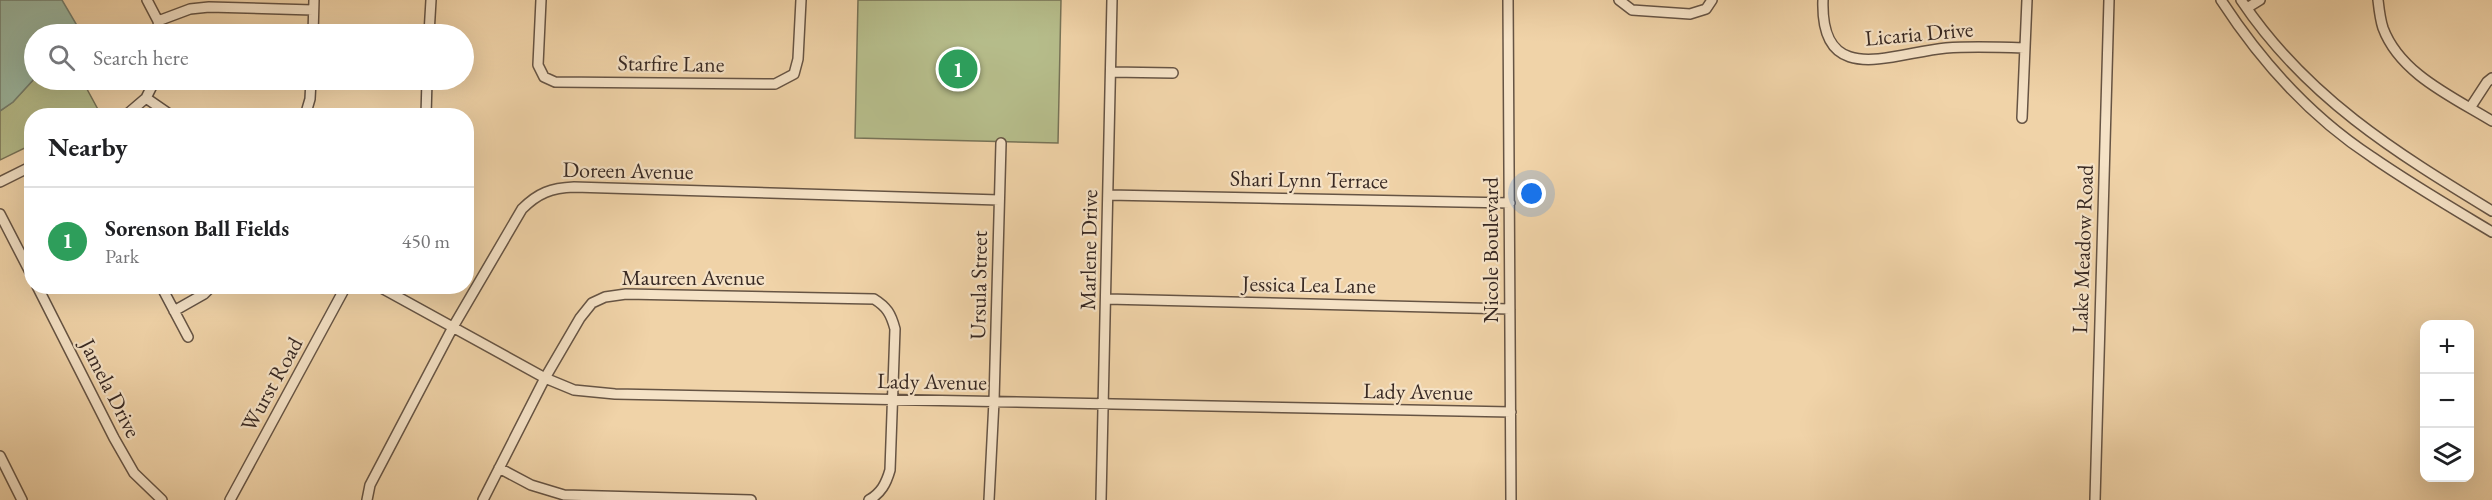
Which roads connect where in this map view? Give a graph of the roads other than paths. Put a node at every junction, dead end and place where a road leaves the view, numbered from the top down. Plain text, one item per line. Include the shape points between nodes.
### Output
1 (147, 0) edge
2 (431, 0) edge
3 (541, 0) edge
4 (801, 0) edge
5 (1112, 0) edge
6 (1508, 0) edge
7 (1619, 0) edge
8 (1712, 0) edge
9 (1823, 0) edge
10 (2027, 0) edge
11 (2109, 0) edge
12 (2221, 0) edge
13 (2260, 0) edge
14 (2378, 0) edge
15 (2244, 4) edge
16 (314, 5) edge
17 (158, 21) junction
18 (158, 24) edge
19 (313, 24) edge
20 (430, 24) edge
21 (2024, 48) junction
22 (1112, 72) junction
23 (1173, 73) dead end
24 (2492, 78) edge
25 (150, 90) edge
26 (310, 90) edge
27 (427, 90) edge
28 (146, 98) junction
29 (134, 108) edge
30 (160, 108) edge
31 (307, 108) edge
32 (426, 108) edge
33 (2470, 108) junction
34 (2022, 118) dead end
35 (2492, 121) edge
36 (1001, 143) dead end
37 (24, 170) edge
38 (0, 182) edge
39 (1108, 195) junction
40 (999, 200) junction
41 (1510, 203) junction
42 (2492, 211) edge
43 (0, 214) edge
44 (2492, 232) edge
45 (24, 260) edge
46 (474, 291) edge
47 (41, 294) edge
48 (166, 294) edge
49 (204, 294) edge
50 (342, 294) edge
51 (393, 294) edge
52 (472, 294) edge
53 (1107, 299) junction
54 (1510, 309) junction
55 (174, 311) junction
56 (453, 327) junction
57 (188, 337) dead end
58 (545, 378) junction
59 (892, 400) junction
60 (994, 401) junction
61 (1103, 405) junction
62 (1511, 412) junction
63 (0, 456) edge
64 (499, 468) junction
65 (22, 500) edge
66 (162, 500) edge
67 (230, 500) edge
68 (367, 500) edge
69 (483, 500) edge
70 (751, 500) edge
71 (868, 500) edge
72 (989, 500) edge
73 (1101, 500) edge
74 (1511, 500) edge
75 (2095, 500) edge

1 - 17 street
2 - 20 street
3 - 4 street, Starfire Lane via 538,65 544,77 555,82 775,84 794,74
5 - 22 street, Marlene Drive
6 - 41 street, Nicole Boulevard
7 - 8 street via 1632,10 1690,14 1706,9
9 - 21 street, Licaria Drive via 1822,20 1827,38 1841,54 1860,60 1890,59 1944,48
10 - 21 street
11 - 75 street, Lake Meadow Road
12 - 44 street via 2274,70 2319,116 2370,156
13 - 15 street
14 - 33 street via 2383,28 2401,58 2434,86
15 - 42 street via 2310,82 2367,132
16 - 17 street via 190,9
16 - 19 street
17 - 18 street
21 - 34 street
22 - 23 street
22 - 39 street, Marlene Drive
24 - 33 street
25 - 28 street
26 - 31 street
27 - 32 street
28 - 29 street
28 - 30 street
33 - 35 street
36 - 40 street, Ursula Street
37 - 38 street
39 - 41 street, Shari Lynn Terrace
39 - 53 street, Marlene Drive
40 - 46 street, Doreen Avenue via 552,188 534,196 522,209
40 - 60 street, Ursula Street
41 - 54 street, Nicole Boulevard
43 - 45 street
47 - 66 street, Jamela Drive via 129,465
48 - 55 street
49 - 55 street
50 - 67 street, Wurst Road
51 - 56 street, Lady Avenue
52 - 56 street, Doreen Avenue
53 - 54 street, Jessica Lea Lane
53 - 61 street, Marlene Drive
54 - 62 street, Nicole Boulevard
55 - 57 street
56 - 58 street, Lady Avenue
56 - 68 street, Doreen Avenue via 370,485
58 - 59 street, Lady Avenue via 574,390 615,394
58 - 59 street, Maureen Avenue via 580,318 592,303 605,297 626,294 874,299 885,306 895,329
58 - 64 street, Maureen Avenue
59 - 60 street, Lady Avenue
59 - 71 street via 890,470 878,495
60 - 61 street, Lady Avenue
60 - 72 street, Ursula Street
61 - 62 street, Lady Avenue
61 - 73 street, Marlene Drive
62 - 74 street, Nicole Boulevard
63 - 65 street
64 - 69 street, Maureen Avenue
64 - 70 street via 531,485 564,495

